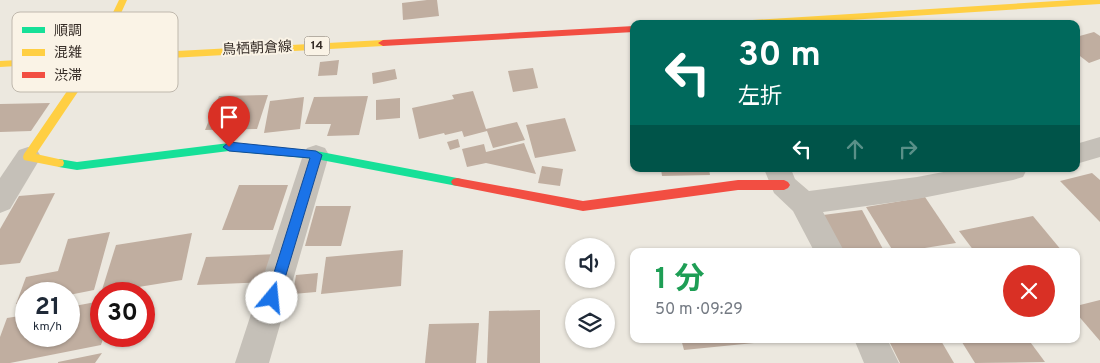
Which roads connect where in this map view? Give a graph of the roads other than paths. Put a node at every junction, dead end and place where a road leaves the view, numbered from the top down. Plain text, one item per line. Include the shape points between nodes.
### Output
1 (123, 0) edge
2 (1100, 1) edge
3 (117, 12) edge
4 (800, 20) edge
5 (630, 29) edge
6 (178, 53) edge
7 (72, 92) edge
8 (1100, 147) edge
9 (1080, 153) edge
10 (316, 155) junction
11 (28, 157) junction
12 (998, 172) edge
13 (788, 185) edge
14 (0, 201) edge
15 (827, 248) edge
16 (872, 343) edge
17 (252, 363) edge
18 (882, 363) edge

1 - 3 main road
2 - 4 main road
5 - 6 main road, 鳥栖朝倉線 / 14
7 - 11 main road
8 - 9 street
10 - 11 main road via 229,147 77,166
10 - 13 main road via 582,206 738,185
10 - 17 street
11 - 14 street
12 - 13 street via 917,188
13 - 15 street
16 - 18 street

